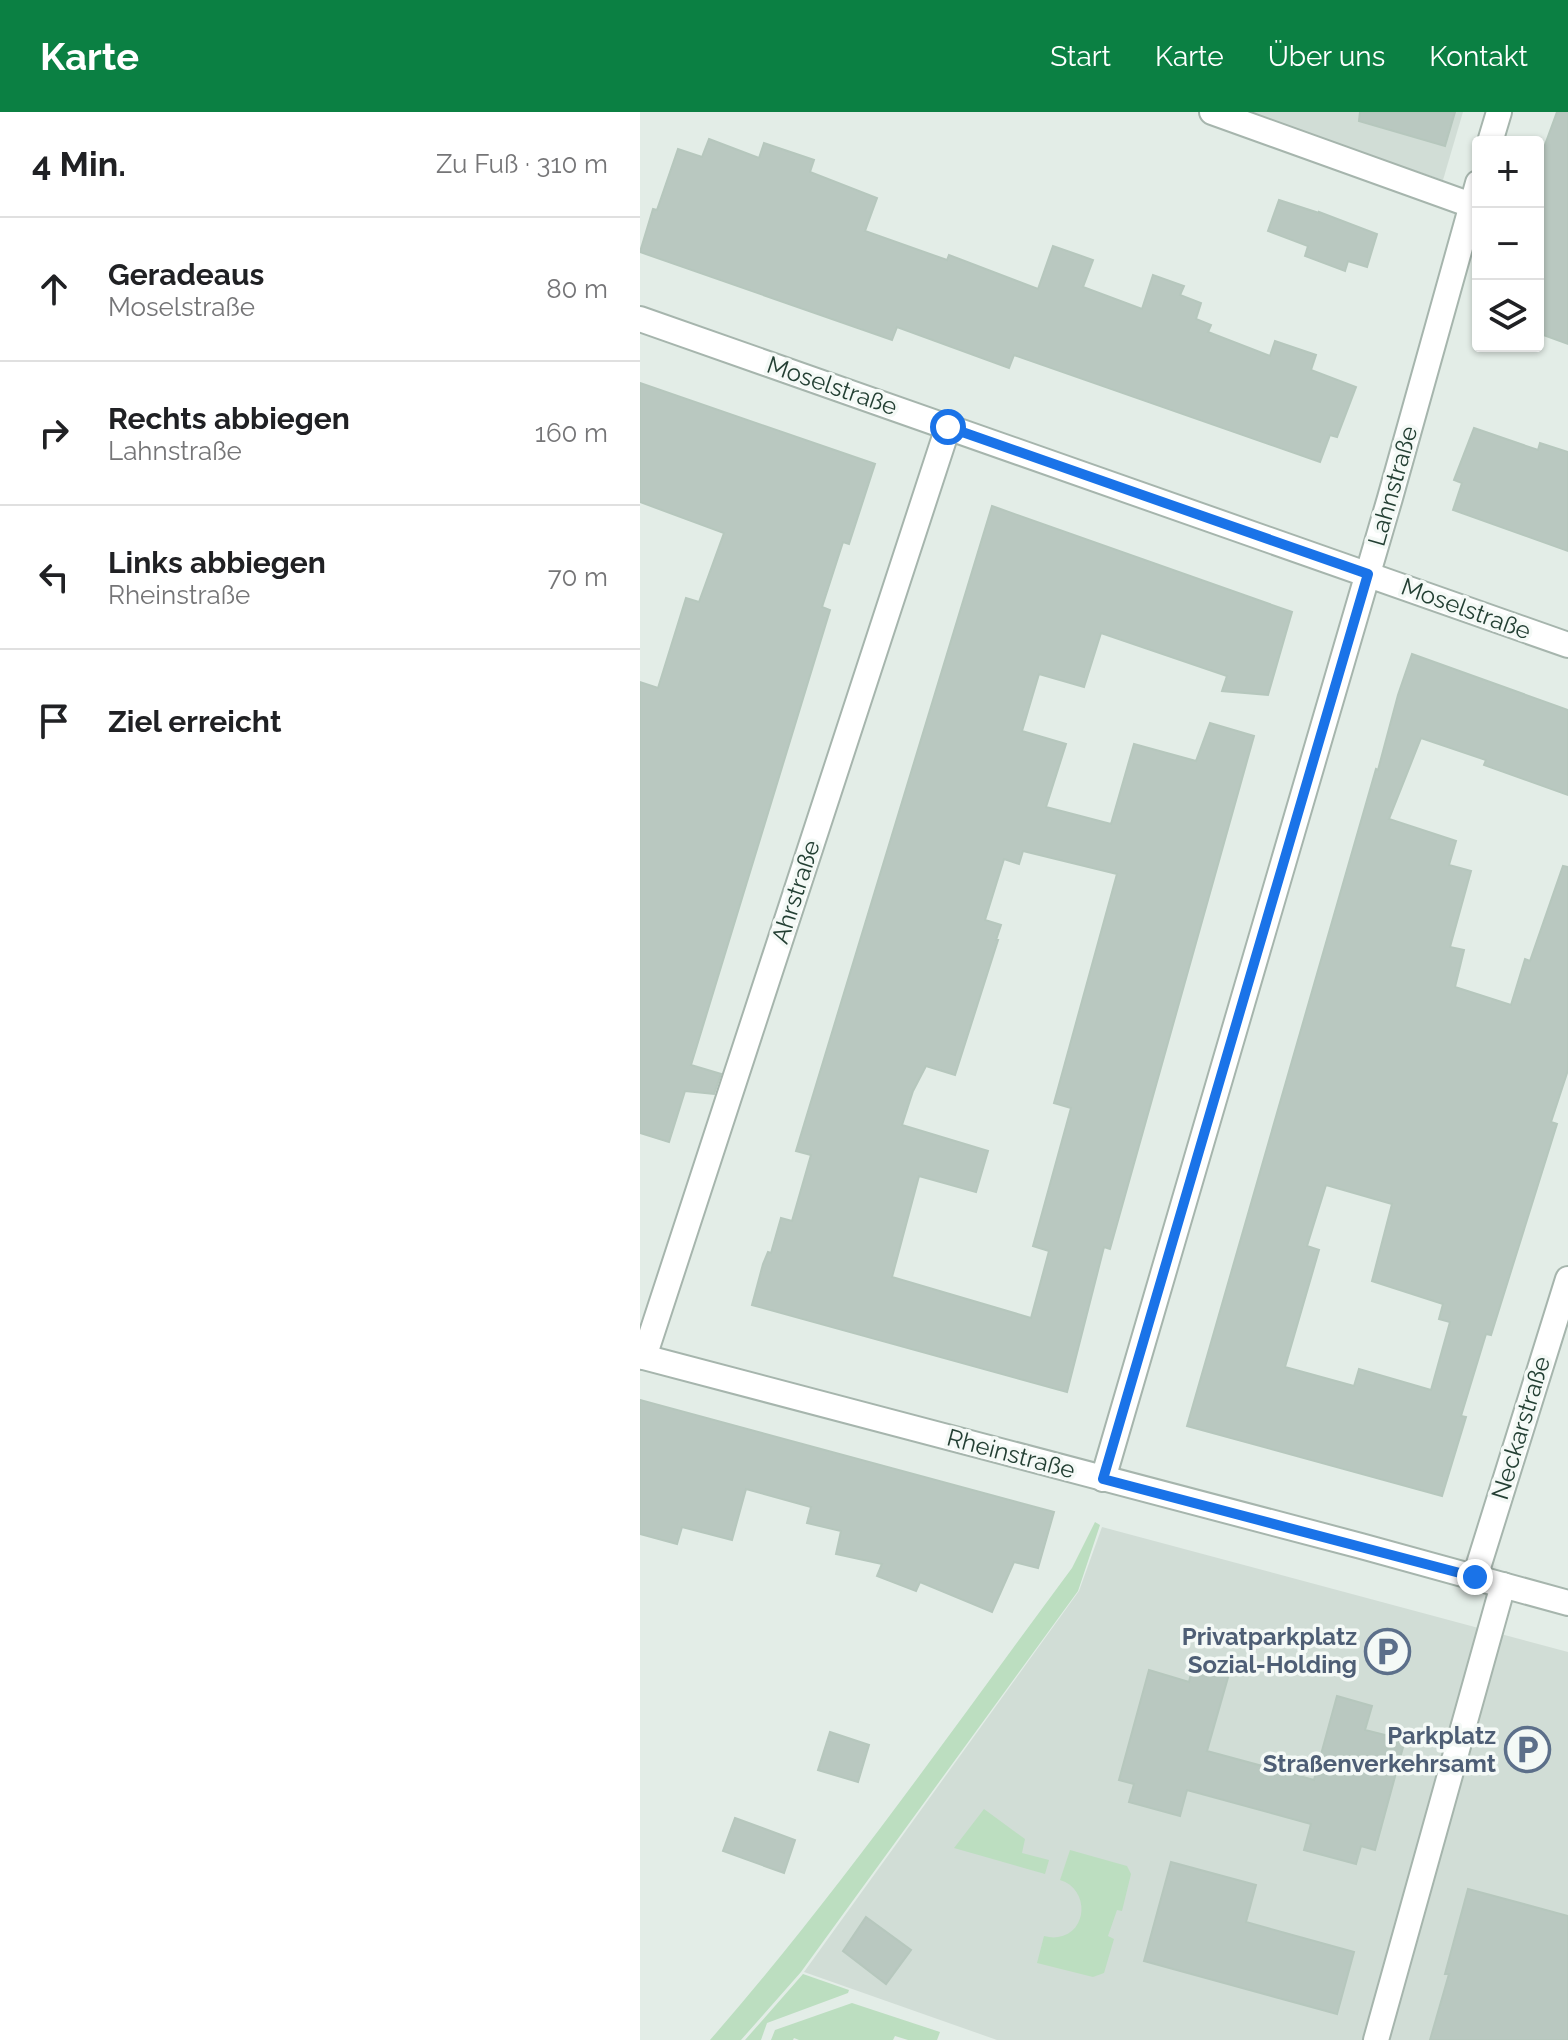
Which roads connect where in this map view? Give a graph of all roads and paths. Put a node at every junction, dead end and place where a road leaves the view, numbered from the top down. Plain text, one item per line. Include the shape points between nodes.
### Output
1 (1212, 112) edge
2 (1499, 112) edge
3 (1492, 136) edge
4 (1472, 193) edge
5 (1472, 204) edge
6 (640, 319) edge
7 (948, 427) junction
8 (1368, 574) junction
9 (1568, 645) edge
10 (1568, 1279) edge
11 (642, 1357) edge
12 (1103, 1479) junction
13 (1475, 1577) junction
14 (1503, 1585) junction
15 (1568, 1603) edge
16 (1376, 2040) edge

1 - 4 street
2 - 3 street
5 - 8 street, Lahnstraße
6 - 7 street, Moselstraße
7 - 8 street, Moselstraße
7 - 11 street, Ahrstraße
8 - 9 street, Moselstraße
8 - 12 street, Lahnstraße
10 - 13 street, Neckarstraße
11 - 12 street, Rheinstraße
12 - 13 street, Rheinstraße
13 - 14 street, Rheinstraße
14 - 15 street, Rheinstraße
14 - 16 street

